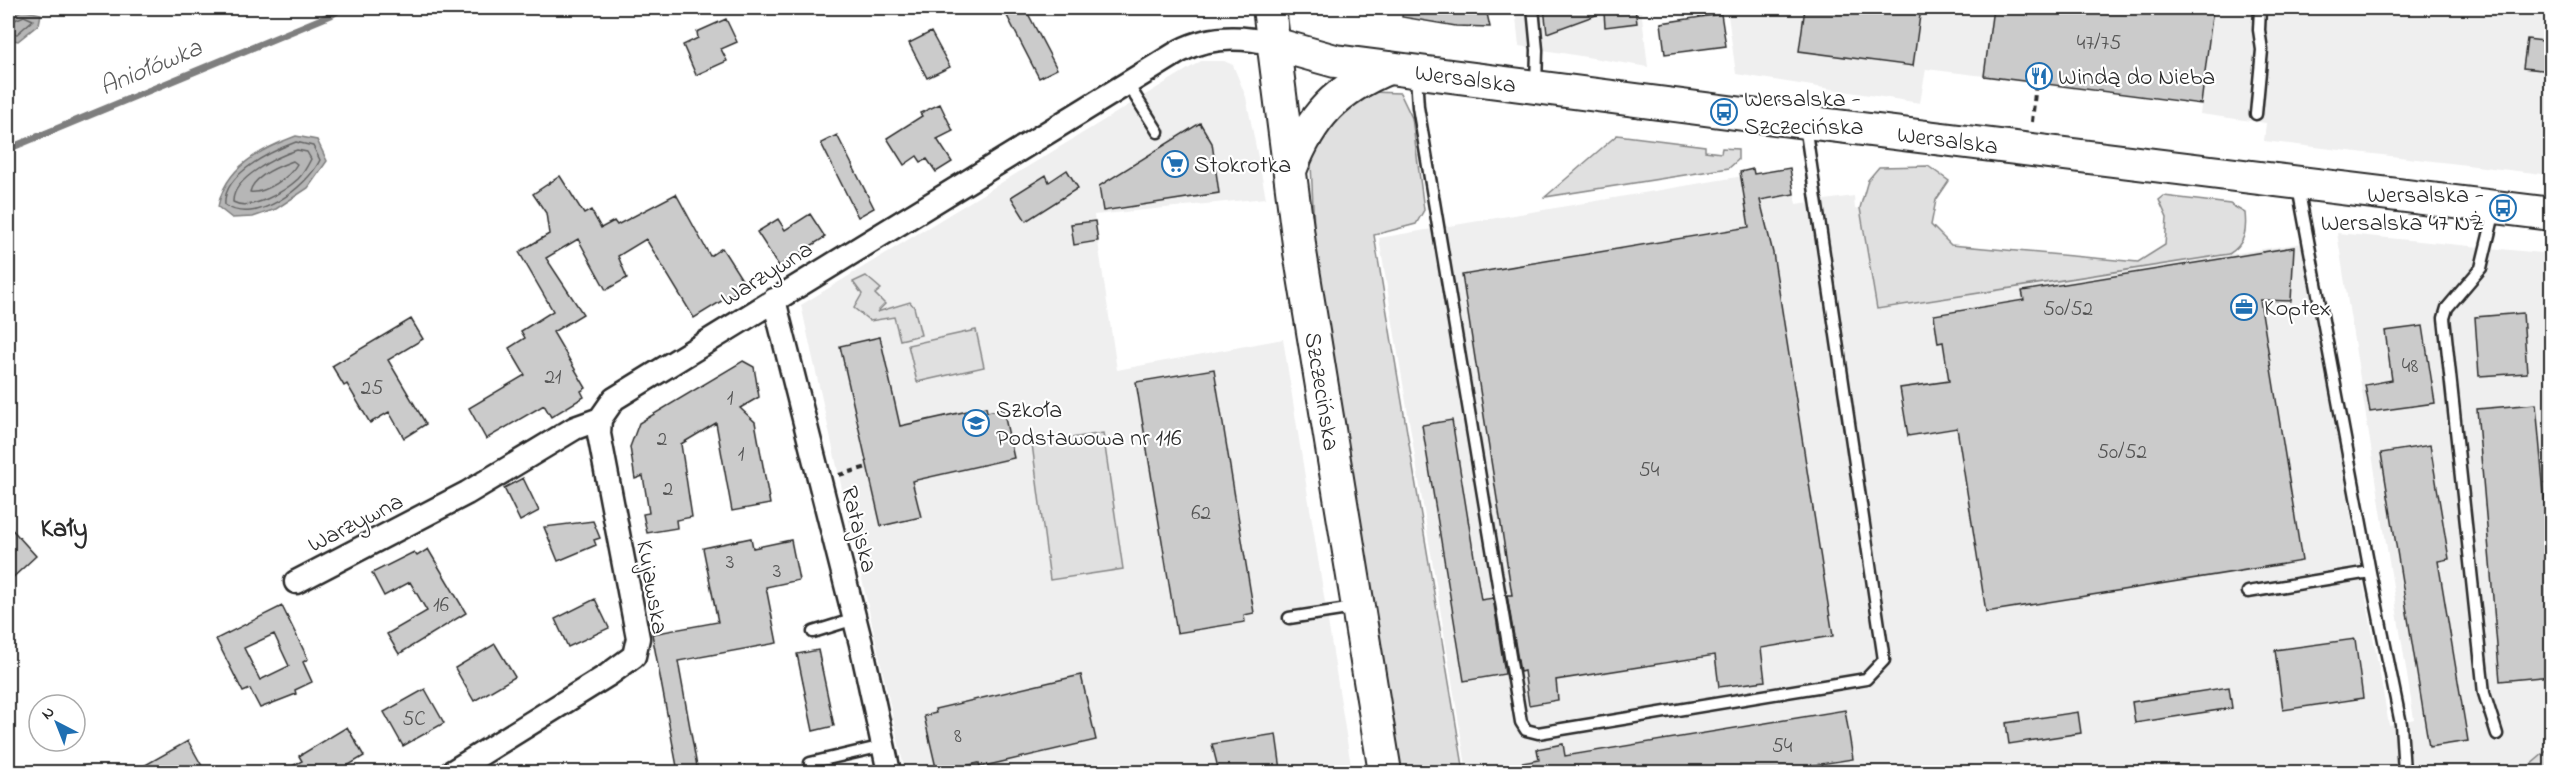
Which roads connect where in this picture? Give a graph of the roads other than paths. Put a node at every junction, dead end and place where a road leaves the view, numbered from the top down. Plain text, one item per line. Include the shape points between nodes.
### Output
1 (1269, 8) edge
2 (1533, 8) edge
3 (2260, 8) edge
4 (1274, 44) junction
5 (1414, 71) junction
6 (1127, 83) junction
7 (1536, 86) junction
8 (2256, 114) dead end
9 (1805, 122) junction
10 (1158, 132) dead end
11 (1291, 168) junction
12 (2297, 183) junction
13 (2495, 207) junction
14 (2552, 214) edge
15 (774, 300) junction
16 (600, 419) junction
17 (2370, 572) junction
18 (296, 582) dead end
19 (2248, 592) dead end
20 (1358, 607) junction
21 (1289, 618) dead end
22 (855, 619) junction
23 (813, 632) dead end
24 (2497, 734) dead end
25 (883, 746) junction
26 (810, 764) dead end
27 (452, 772) edge
28 (889, 772) edge
29 (1385, 772) edge
30 (2403, 772) edge

1 - 4 street, Szczecińska
2 - 7 lane
3 - 8 lane via 2262,50
4 - 5 street, Wersalska via 1322,58
4 - 6 street, Warzywna via 1243,38 1202,42
4 - 11 street, Szczecińska
5 - 7 street, Wersalska
5 - 9 lane via 1521,722 1526,730 1538,732 1866,679 1884,660
5 - 11 street via 1348,88 1328,105 1305,135
6 - 10 lane
6 - 15 street, Warzywna
7 - 9 street, Wersalska
9 - 12 street, Wersalska
11 - 20 street, Szczecińska via 1300,252
12 - 13 street, Wersalska
12 - 17 lane
13 - 14 street, Wersalska
13 - 24 lane via 2481,268 2447,308 2444,318 2484,693
15 - 16 street, Warzywna via 624,391 605,408
15 - 22 street, Ratajska
16 - 18 street, Warzywna via 575,428 468,493
16 - 27 street, Kujawska via 600,450 638,638 634,656
17 - 19 lane
17 - 30 lane via 2401,724
20 - 21 lane
20 - 29 street, Szczecińska
22 - 23 lane
22 - 25 street, Ratajska
25 - 26 lane
25 - 28 street, Ratajska

